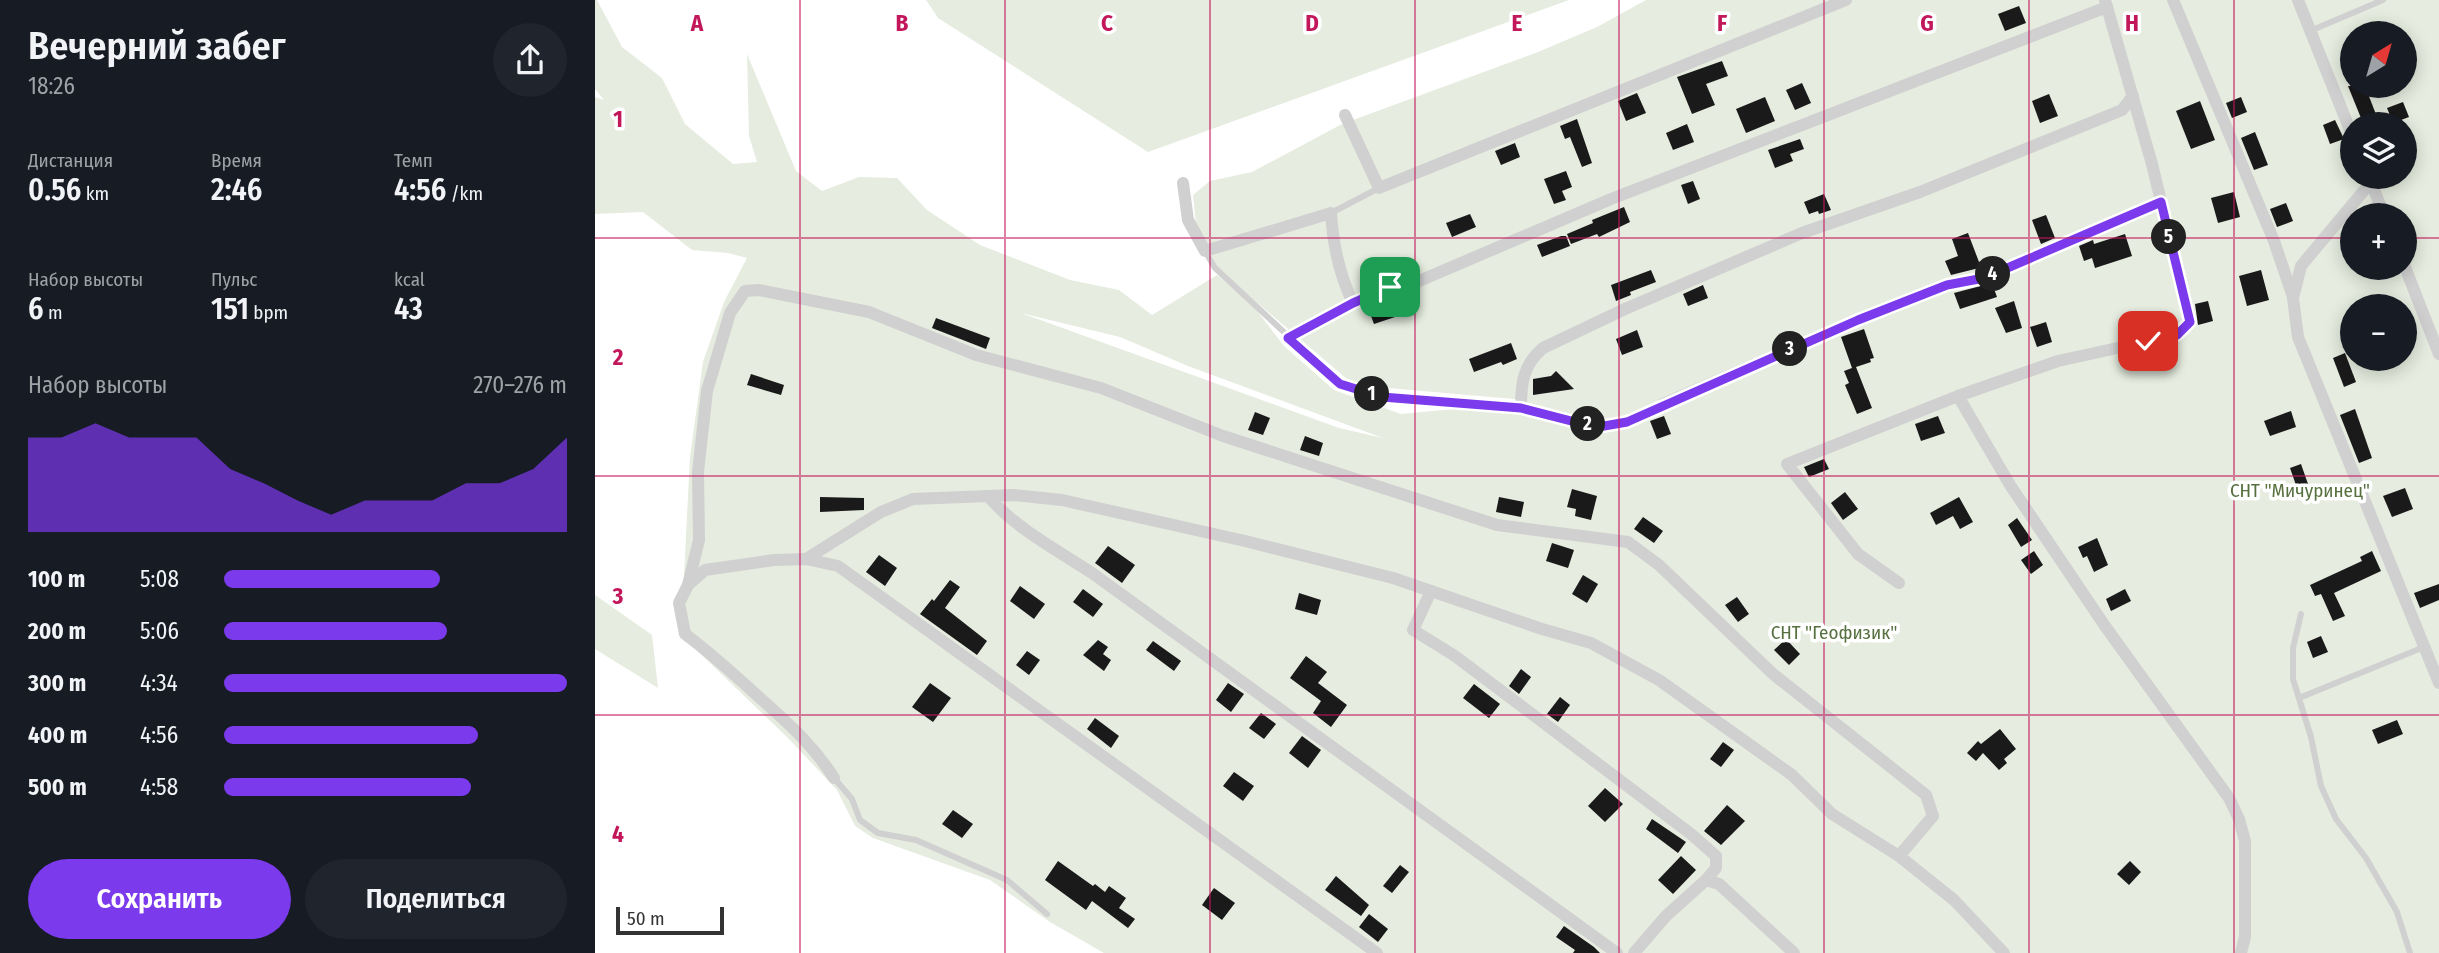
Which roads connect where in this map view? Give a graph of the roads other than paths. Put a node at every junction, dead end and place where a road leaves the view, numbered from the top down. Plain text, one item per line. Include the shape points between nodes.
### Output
1 (1846, 0) edge
2 (2173, 0) edge
3 (2298, 0) edge
4 (2383, 0) edge
5 (2106, 3) edge
6 (2310, 31) junction
7 (2133, 96) junction
8 (2343, 112) edge
9 (1345, 114) dead end
10 (1183, 183) dead end
11 (1379, 188) junction
12 (2363, 189) edge
13 (2161, 202) junction
14 (1331, 213) junction
15 (1205, 251) junction
16 (2410, 280) edge
17 (2293, 298) junction
18 (1353, 303) junction
19 (1288, 338) junction
20 (2439, 354) edge
21 (1958, 396) junction
22 (1663, 404) joint
23 (1521, 408) junction
24 (988, 496) junction
25 (806, 559) junction
26 (1899, 583) dead end
27 (688, 585) junction
28 (1431, 591) junction
29 (2301, 614) dead end
30 (2424, 647) junction
31 (2439, 683) edge
32 (2299, 698) junction
33 (834, 778) joint
34 (1899, 856) junction
35 (1706, 880) junction
36 (1047, 914) dead end
37 (1377, 953) edge
38 (1617, 953) edge
39 (1634, 953) edge
40 (1794, 953) edge
41 (2004, 953) edge
42 (2241, 953) edge
43 (2410, 953) edge

1 - 11 street
2 - 17 street via 2274,241
3 - 6 street
4 - 6 lane
5 - 7 street
5 - 18 street via 1611,199 1419,281
6 - 8 street
7 - 13 street
7 - 23 street via 2122,110 1920,192 1802,233 1543,348 1532,357 1521,381
9 - 11 street
10 - 15 street via 1188,220
11 - 14 lane
12 - 17 street via 2301,266
13 - 21 street via 2190,322 2177,335 2058,361
13 - 22 street via 1984,278 1947,285 1858,320
14 - 15 street
14 - 18 street via 1342,279
15 - 19 lane via 1215,268
16 - 20 street
17 - 30 street via 2298,337
18 - 19 lane
19 - 23 lane via 1340,384 1382,397
21 - 26 street via 1787,464 1858,554
21 - 42 street via 2010,485 2105,626 2229,798 2245,841
22 - 23 lane via 1627,422 1604,426
24 - 25 street via 913,499 881,512
24 - 28 street via 1062,500 1393,578
24 - 38 street via 1038,539 1092,573
25 - 27 street via 705,570
25 - 37 street via 838,566
27 - 33 street via 679,603 685,634 796,729
27 - 34 street via 699,540 698,472 707,391 730,313 745,291 759,290 869,312 976,355 1101,388 1223,436 1497,525 1627,542 1659,565 1773,674 1926,795 1933,816
28 - 34 street via 1591,643 1660,680 1792,775 1832,814
28 - 35 street via 1413,630 1455,656 1691,834 1716,856 1716,868
29 - 32 lane via 2293,648 2293,679
30 - 31 street
30 - 32 lane
32 - 43 lane via 2321,786 2336,819 2366,858 2397,912
33 - 36 lane via 852,799 860,820 879,833 916,840 1007,880
34 - 41 street via 1954,901
35 - 39 street
35 - 40 street via 1719,884

